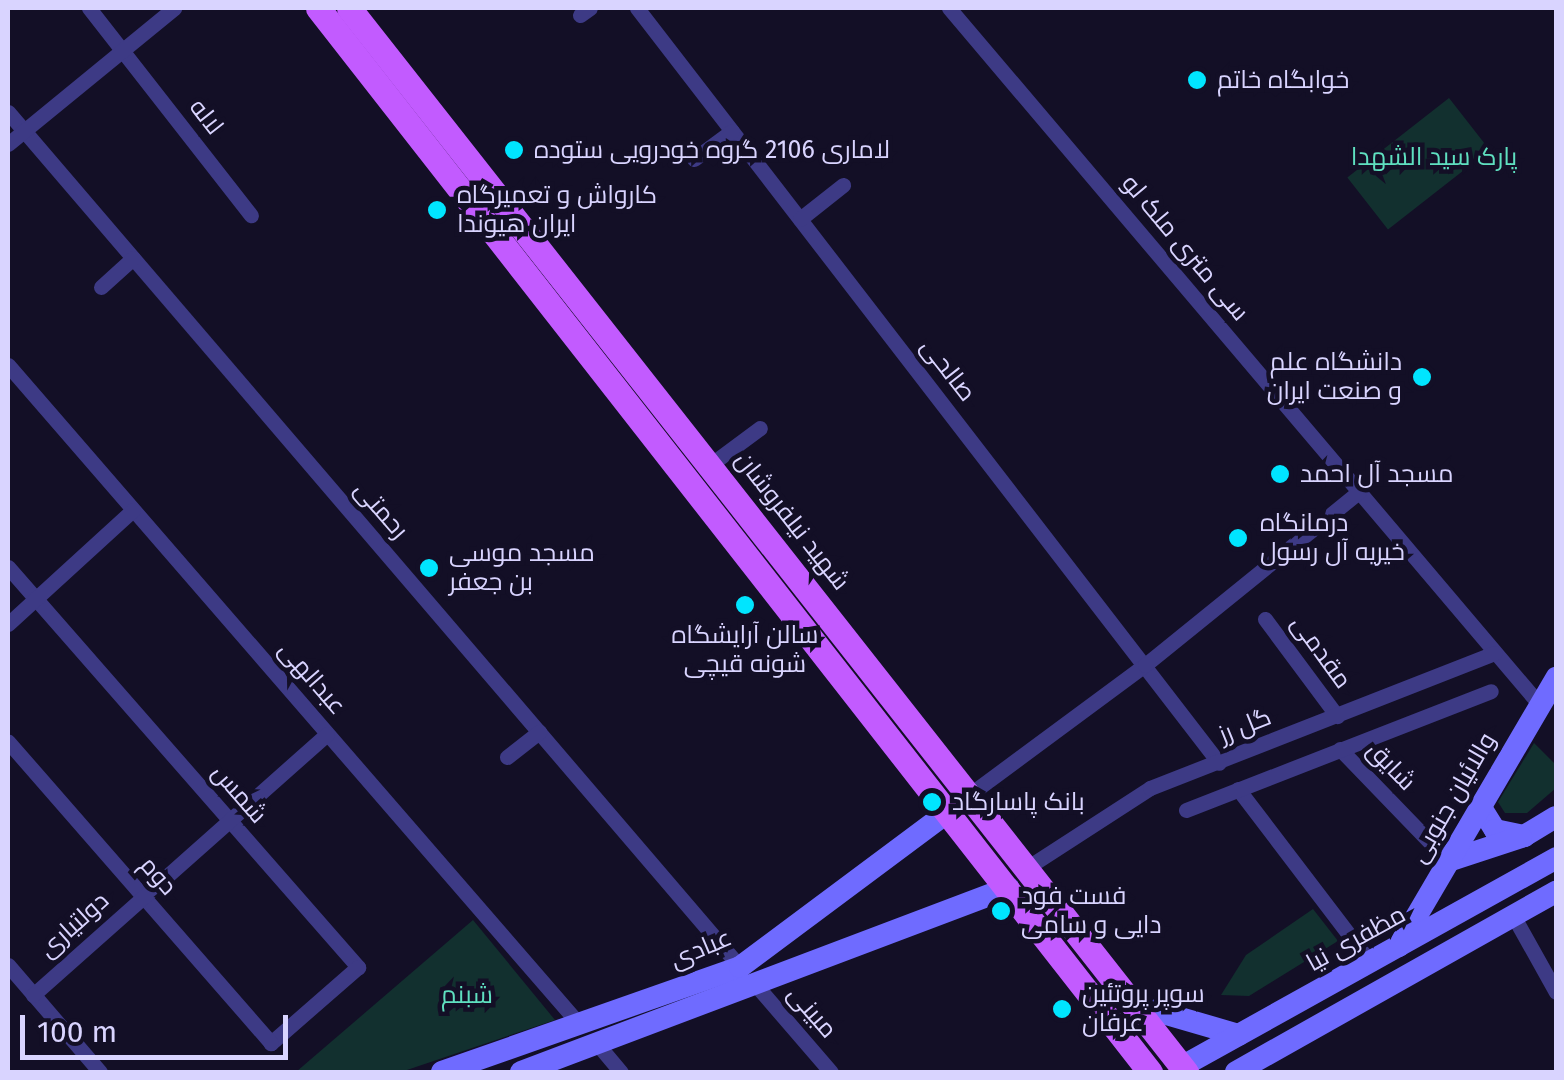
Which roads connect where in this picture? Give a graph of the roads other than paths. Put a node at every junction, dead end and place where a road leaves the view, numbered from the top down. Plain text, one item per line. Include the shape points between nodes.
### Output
1 (89, 8) edge
2 (174, 8) edge
3 (318, 8) edge
4 (349, 8) edge
5 (636, 8) edge
6 (949, 8) edge
7 (122, 50) junction
8 (8, 112) edge
9 (732, 130) junction
10 (24, 131) junction
11 (8, 144) edge
12 (694, 159) dead end
13 (842, 185) dead end
14 (251, 215) dead end
15 (800, 220) junction
16 (133, 258) junction
17 (102, 287) dead end
18 (8, 365) edge
19 (760, 428) dead end
20 (710, 465) junction
21 (1359, 492) junction
22 (134, 510) junction
23 (8, 566) edge
24 (36, 598) junction
25 (1265, 618) dead end
26 (8, 624) edge
27 (1496, 653) junction
28 (1145, 666) junction
29 (1556, 678) edge
30 (1491, 692) dead end
31 (1539, 704) junction
32 (1337, 716) junction
33 (539, 732) junction
34 (327, 734) junction
35 (8, 742) edge
36 (1340, 748) junction
37 (507, 758) dead end
38 (1219, 763) junction
39 (1238, 789) junction
40 (969, 795) junction
41 (1480, 806) junction
42 (1186, 810) dead end
43 (948, 812) junction
44 (1556, 818) edge
45 (230, 820) junction
46 (1524, 836) junction
47 (1556, 858) edge
48 (1448, 861) junction
49 (1017, 878) junction
50 (1556, 892) edge
51 (143, 897) junction
52 (1514, 917) junction
53 (1399, 946) junction
54 (1370, 962) junction
55 (8, 966) edge
56 (748, 975) junction
57 (1322, 989) junction
58 (1556, 992) edge
59 (33, 995) junction
60 (1132, 1004) junction
61 (1336, 1017) junction
62 (580, 1024) junction
63 (1239, 1035) junction
64 (271, 1043) joint
65 (599, 1046) junction
66 (1178, 1070) edge
67 (100, 1072) edge
68 (442, 1072) edge
69 (522, 1072) edge
70 (622, 1072) edge
71 (832, 1072) edge
72 (1150, 1072) edge
73 (1236, 1072) edge

1 - 7 street, لاله
2 - 7 street
3 - 43 main road, شهید نیلفروشان
4 - 20 main road, شهید نیلفروشان
5 - 9 street, صالحی
6 - 21 street, سی متری ملک لو
7 - 10 street
7 - 14 street, لاله
8 - 10 street, رحمتی
9 - 12 street
9 - 15 street, صالحی
10 - 11 street
10 - 16 street, رحمتی
13 - 15 street
15 - 28 street, صالحی
16 - 17 street
16 - 33 street, رحمتی
18 - 22 street, عبدالهی
19 - 20 street
20 - 40 main road, شهید نیلفروشان
21 - 27 street, سی متری ملک لو
21 - 28 street
22 - 24 street
22 - 34 street, عبدالهی
23 - 24 street, شمس
24 - 26 street
24 - 45 street, شمس
25 - 32 street, مقدمی
27 - 31 street, سی متری ملک لو
27 - 32 street, گل رز
28 - 38 street, صالحی
28 - 40 street
29 - 31 main road, والائیان جنوبی
30 - 36 street
31 - 41 main road, والائیان جنوبی
32 - 38 street, گل رز
33 - 37 street
33 - 56 street, رحمتی
34 - 45 street, دولتیاری
34 - 62 street, عبدالهی
35 - 51 street, دوم
36 - 39 street
36 - 48 street, شایق
38 - 49 street, گل رز via 1150,788
39 - 42 street
39 - 54 street
40 - 43 main road
40 - 49 main road, شهید نیلفروشان
41 - 46 main road via 1494,830
41 - 48 main road, والائیان جنوبی
43 - 49 main road, شهید نیلفروشان
43 - 56 main road, عبادی
44 - 46 main road
45 - 51 street, دولتیاری
45 - 64 street, شمس via 358,967
46 - 48 main road
47 - 53 main road, مظفری نیا
48 - 53 main road, والائیان جنوبی
49 - 56 main road, عبادی
49 - 60 main road, شهید نیلفروشان
49 - 72 main road, شهید نیلفروشان
50 - 52 main road
51 - 59 street, دولتیاری
51 - 64 street, دوم
52 - 58 street
52 - 61 main road
53 - 54 main road, مظفری نیا
54 - 57 main road, مظفری نیا
55 - 59 street
56 - 62 main road, عبادی
56 - 65 main road, عبادی
56 - 71 street, مبینی
57 - 61 main road via 1317,1000
57 - 63 main road, مظفری نیا
59 - 67 street
60 - 63 main road
60 - 66 main road, شهید نیلفروشان
61 - 73 main road
62 - 68 main road, عبادی
63 - 66 main road, مظفری نیا
65 - 69 main road, عبادی
65 - 70 street

